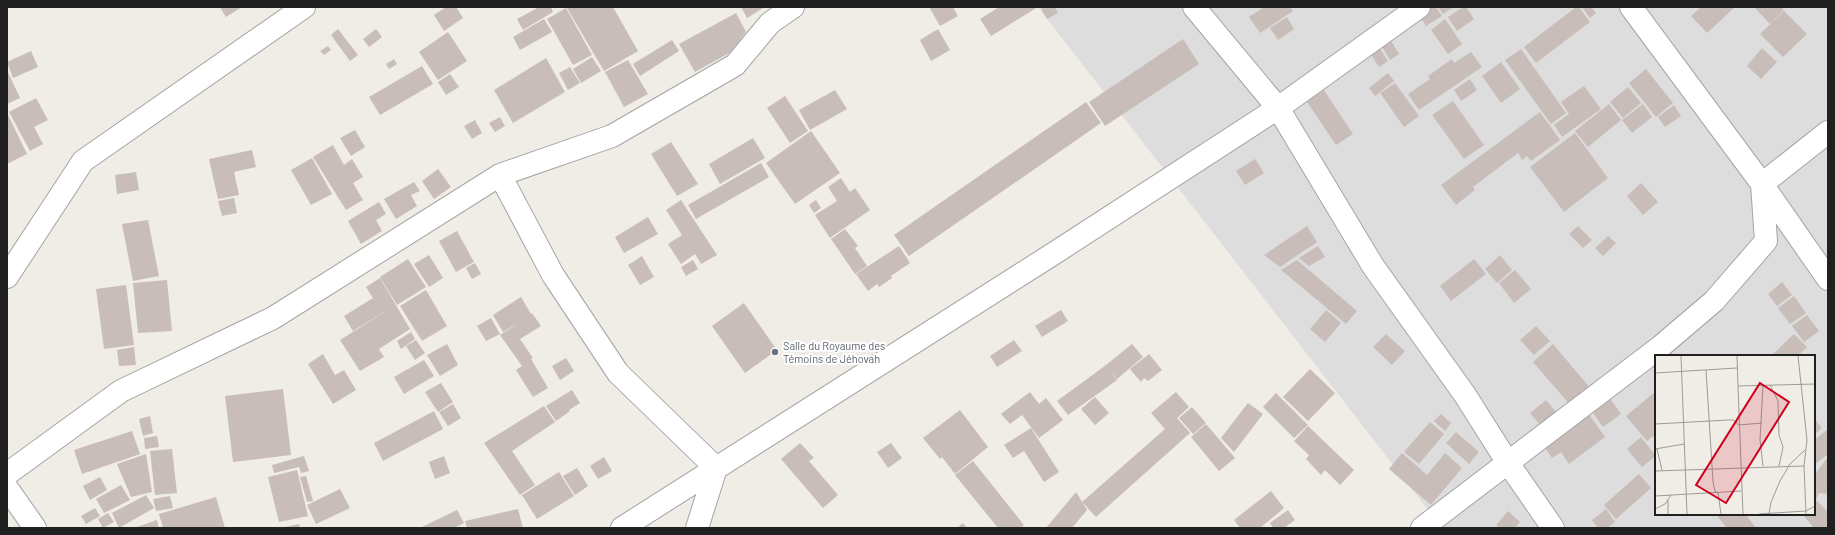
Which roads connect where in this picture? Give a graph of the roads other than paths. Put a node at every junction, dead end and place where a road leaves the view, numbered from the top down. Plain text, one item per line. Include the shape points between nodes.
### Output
1 (304, 7) edge
2 (793, 7) edge
3 (1194, 7) edge
4 (1419, 7) edge
5 (1631, 7) edge
6 (1278, 108) junction
7 (1828, 132) edge
8 (500, 175) junction
9 (1762, 184) junction
10 (7, 277) edge
11 (1828, 279) edge
12 (1508, 463) junction
13 (716, 468) junction
14 (7, 474) edge
15 (7, 488) edge
16 (35, 528) edge
17 (622, 528) edge
18 (697, 528) edge
19 (1422, 528) edge
20 (1553, 528) edge

1 - 10 street via 83,162
2 - 8 street via 770,23 735,65 619,132
3 - 6 street
4 - 6 street
5 - 9 street
6 - 12 street via 1373,266 1465,395
6 - 13 street
7 - 9 street
8 - 13 street via 553,274 618,372
8 - 14 street via 273,318 121,391
9 - 11 street
9 - 12 street via 1766,241 1714,301 1660,347
12 - 19 street
12 - 20 street
13 - 17 street
13 - 18 street
15 - 16 street

